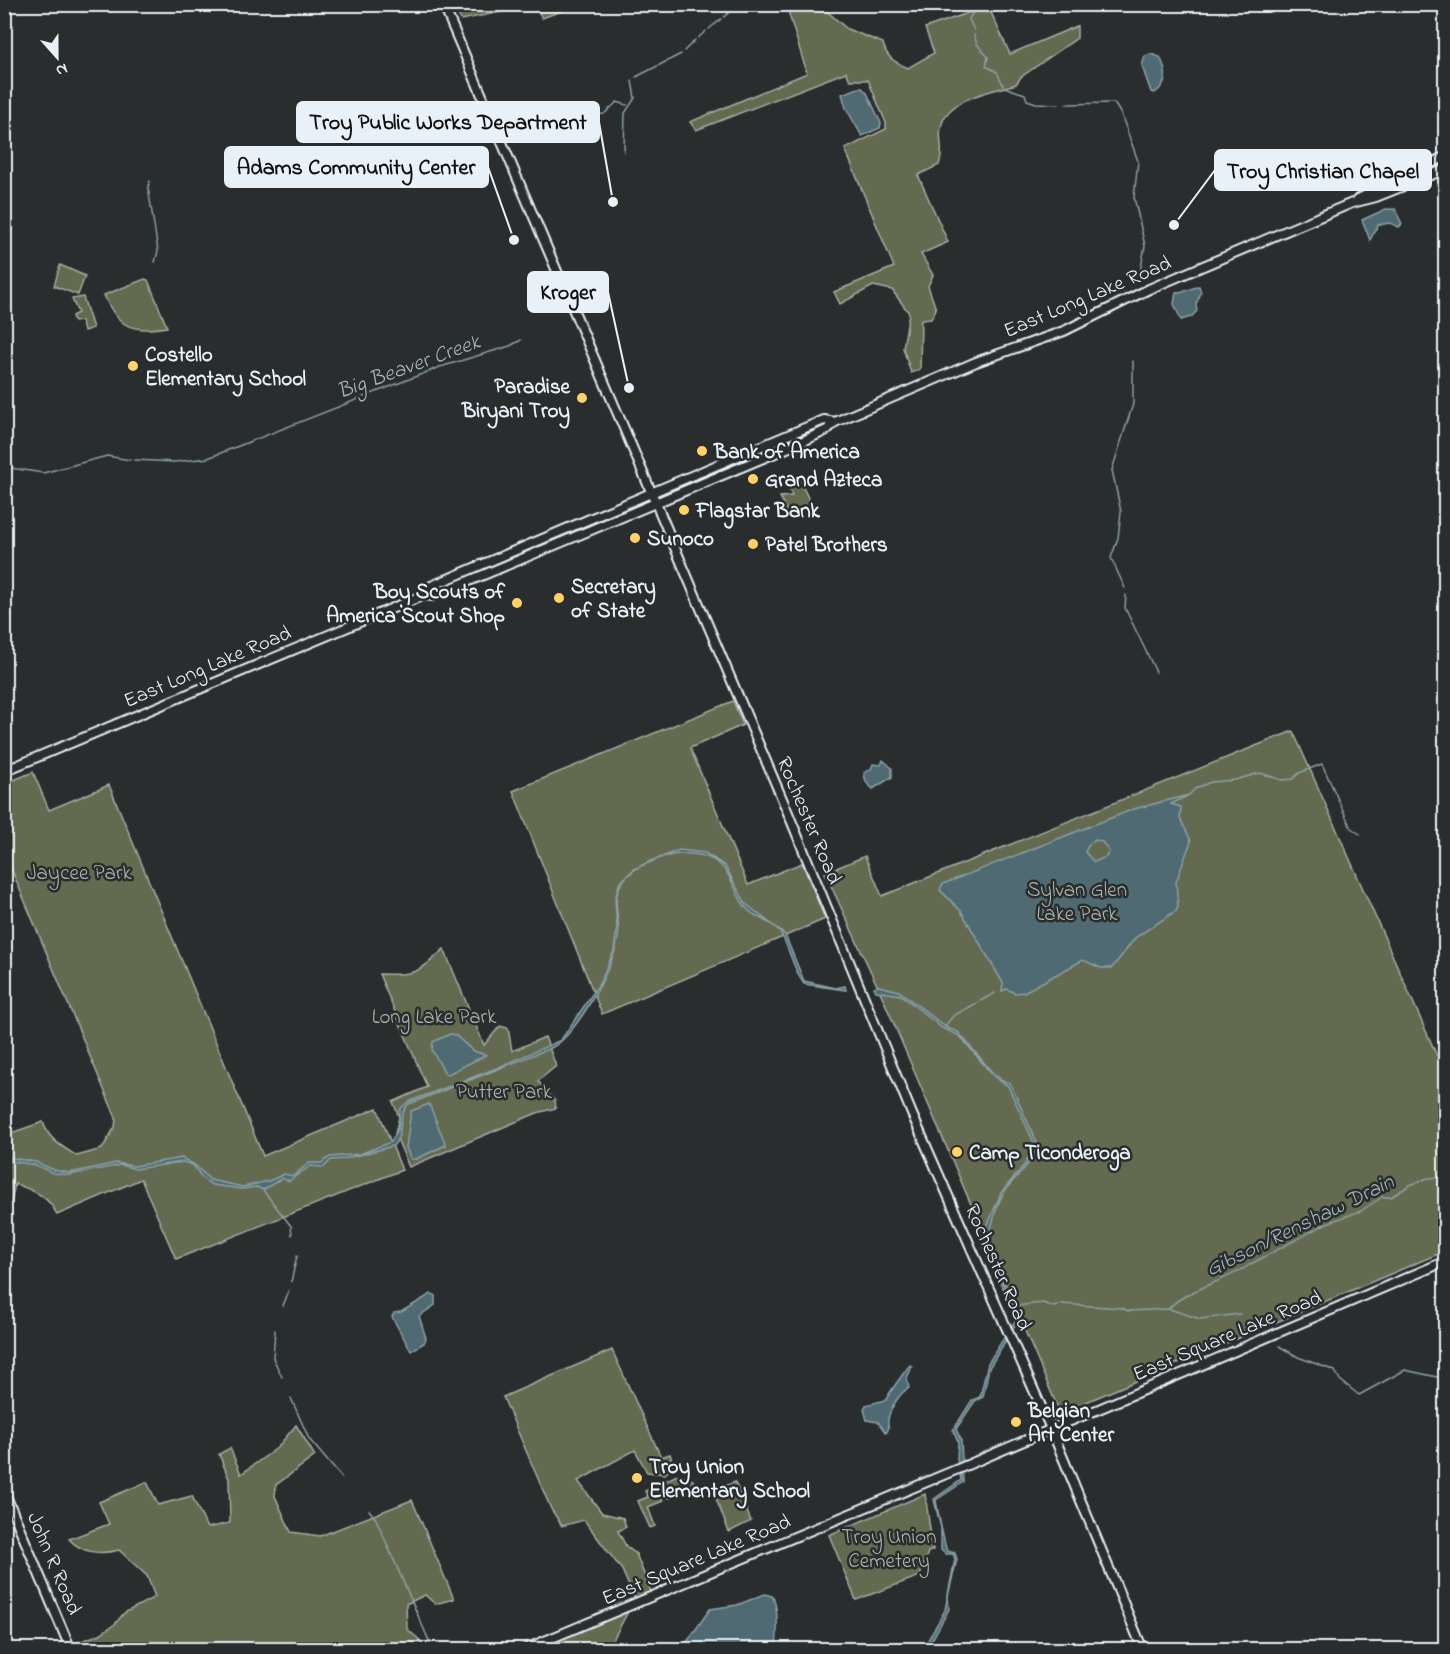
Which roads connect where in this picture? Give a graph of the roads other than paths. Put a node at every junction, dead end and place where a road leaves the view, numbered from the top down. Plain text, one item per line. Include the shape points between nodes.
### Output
1 (443, 4) edge
2 (1446, 156) edge
3 (1426, 164) junction
4 (1446, 165) edge
5 (1398, 188) junction
6 (1352, 203) junction
7 (835, 422) junction
8 (795, 432) junction
9 (795, 445) junction
10 (680, 480) junction
11 (651, 492) junction
12 (681, 493) junction
13 (656, 503) junction
14 (622, 504) junction
15 (627, 515) junction
16 (521, 547) junction
17 (498, 556) junction
18 (523, 559) junction
19 (501, 569) junction
20 (442, 581) junction
21 (444, 591) junction
22 (424, 594) junction
23 (4, 771) edge
24 (1446, 1261) edge
25 (1051, 1429) junction
26 (4, 1491) edge
27 (71, 1650) edge
28 (523, 1650) edge
29 (1143, 1650) edge

1 - 11 main road, Rochester Road
2 - 3 main road, East Long Lake Road
3 - 5 main road via 1396,182
3 - 6 main road, East Long Lake Road
4 - 5 main road, East Long Lake Road
5 - 6 main road, East Long Lake Road
6 - 7 main road, East Long Lake Road via 1142,292 1064,331 985,358
7 - 8 main road, East Long Lake Road via 824,420
7 - 9 main road, East Long Lake Road
8 - 9 main road
8 - 10 main road, East Long Lake Road
9 - 12 main road, East Long Lake Road
10 - 11 main road, East Long Lake Road
10 - 12 main road via 677,487
11 - 13 main road, Rochester Road
11 - 14 main road, East Long Lake Road
12 - 13 main road, East Long Lake Road
13 - 15 main road, East Long Lake Road
13 - 25 main road, Rochester Road via 905,1097
14 - 15 main road via 627,507
14 - 16 main road, East Long Lake Road
15 - 18 main road, East Long Lake Road
16 - 17 main road, East Long Lake Road
16 - 18 main road via 519,555
17 - 19 main road
17 - 20 main road, East Long Lake Road
18 - 19 main road, East Long Lake Road
19 - 21 main road, East Long Lake Road
20 - 21 main road
20 - 22 main road, East Long Lake Road
21 - 22 main road, East Long Lake Road via 433,596
22 - 23 main road, East Long Lake Road
24 - 25 main road, East Square Lake Road
25 - 28 main road, East Square Lake Road
25 - 29 main road, Rochester Road
26 - 27 main road, John R Road

